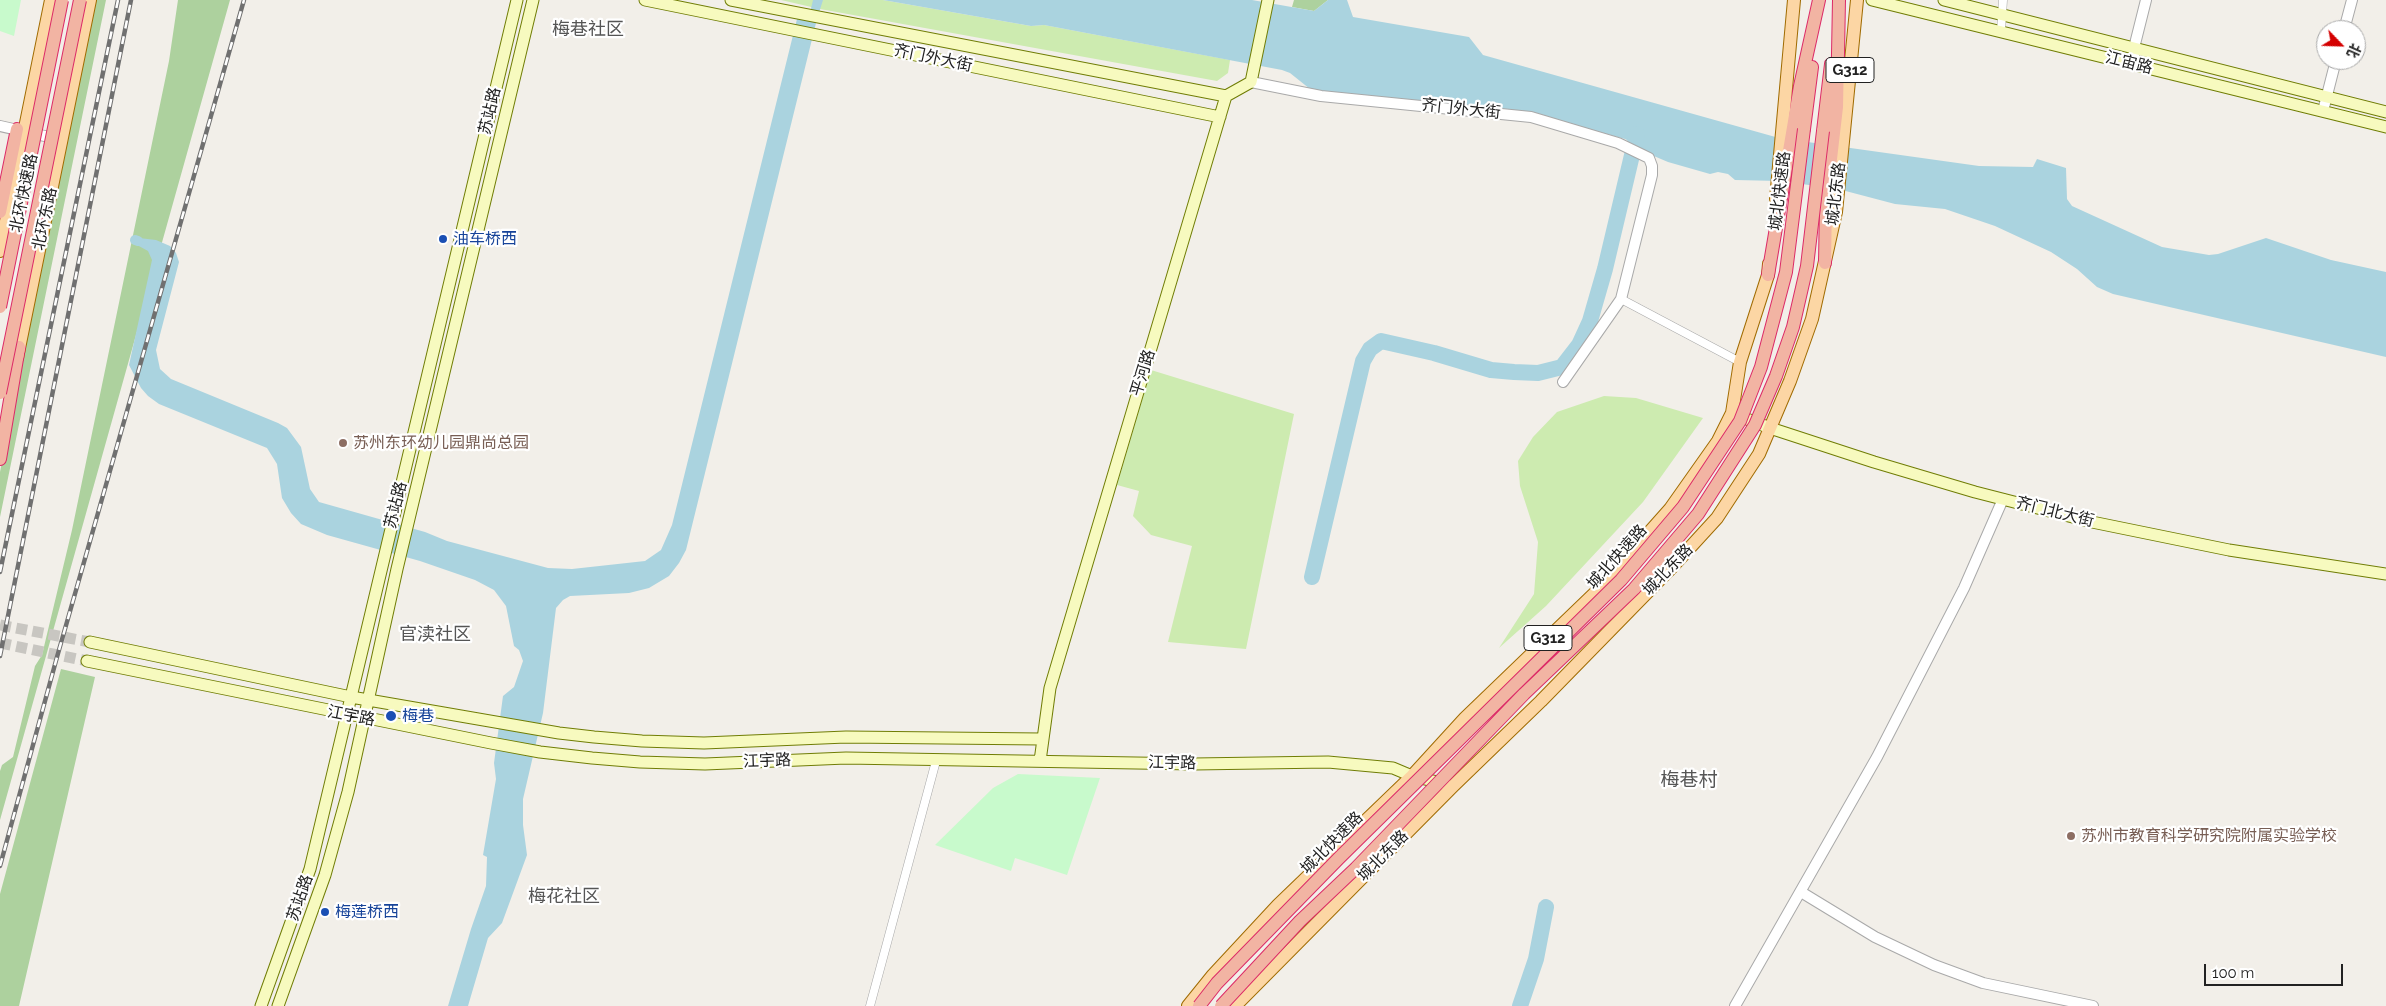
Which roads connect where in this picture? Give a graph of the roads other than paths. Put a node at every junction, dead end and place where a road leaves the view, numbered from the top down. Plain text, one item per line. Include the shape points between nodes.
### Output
1 (51, 0) edge
2 (62, 0) edge
3 (80, 0) edge
4 (90, 0) edge
5 (517, 0) edge
6 (533, 0) edge
7 (645, 0) edge
8 (731, 0) edge
9 (1268, 0) edge
10 (1794, 0) edge
11 (1819, 0) edge
12 (1839, 0) edge
13 (1857, 0) edge
14 (1872, 0) edge
15 (1944, 0) edge
16 (2003, 0) edge
17 (2146, 0) edge
18 (2352, 0) edge
19 (2001, 15) junction
20 (2347, 20) edge
21 (2001, 31) junction
22 (2134, 48) junction
23 (2134, 64) junction
24 (2334, 70) edge
25 (1251, 82) junction
26 (1226, 96) junction
27 (2327, 96) junction
28 (2323, 111) junction
29 (2386, 112) edge
30 (1220, 117) junction
31 (0, 126) edge
32 (2386, 127) edge
33 (21, 130) junction
34 (61, 140) junction
35 (0, 212) edge
36 (0, 252) edge
37 (1825, 263) junction
38 (1768, 275) junction
39 (1621, 299) junction
40 (0, 307) edge
41 (19, 347) junction
42 (1740, 362) junction
43 (1562, 382) dead end
44 (0, 393) edge
45 (1732, 413) junction
46 (1770, 428) junction
47 (0, 438) edge
48 (0, 459) edge
49 (2004, 499) junction
50 (2386, 574) edge
51 (90, 642) tunnel mouth
52 (87, 661) tunnel mouth
53 (351, 697) junction
54 (368, 700) junction
55 (347, 715) junction
56 (365, 718) junction
57 (1042, 739) junction
58 (936, 761) junction
59 (1040, 761) junction
60 (1412, 776) junction
61 (1453, 786) junction
62 (1801, 892) junction
63 (260, 1006) edge
64 (278, 1006) edge
65 (870, 1006) edge
66 (1188, 1006) edge
67 (1199, 1006) edge
68 (1221, 1006) edge
69 (1235, 1006) edge
70 (1735, 1006) edge
71 (2093, 1006) edge

1 - 33 main road
2 - 40 highway, 北环快速路, bridge
3 - 44 highway, 北环快速路, bridge
4 - 34 main road, 北环东路
5 - 53 main road, 苏站路
6 - 54 main road, 苏站路
7 - 30 main road, 齐门外大街
8 - 26 main road, 齐门外大街
9 - 25 main road
10 - 38 main road, G312
11 - 38 highway via 1800,86
11 - 67 highway, 城北快速路, bridge via 1786,272 1761,367 1740,421 1683,507 1621,580 1325,872 1217,983
12 - 37 highway via 1837,107 1826,202
12 - 68 highway, 城北快速路, bridge via 1807,266 1793,327 1755,425 1698,514 1634,589 1524,694 1356,868 1300,921
13 - 37 main road, 城北东路 / G312 via 1836,212
14 - 21 main road, 江宙路
15 - 19 main road, 江宙路
16 - 19 street
17 - 22 street
18 - 20 street
19 - 21 street
19 - 22 main road, 江宙路
21 - 23 main road, 江宙路
22 - 23 street
22 - 27 main road, 江宙路
23 - 28 main road, 江宙路
24 - 27 street
25 - 26 main road
25 - 39 street, 齐门外大街 via 1321,96 1531,117 1618,143 1648,158 1652,175
26 - 30 main road, 平河路
27 - 28 street
27 - 29 main road, 江宙路
28 - 32 main road, 江宙路
30 - 57 main road, 平河路 via 1050,688
31 - 33 street
33 - 34 street
33 - 35 highway
33 - 36 main road
34 - 41 main road, 北环东路
37 - 46 main road, 城北东路 / G312 via 1812,320
38 - 42 main road, G312
39 - 42 street
39 - 43 street
41 - 47 main road, 北环东路
41 - 48 highway
42 - 45 main road, G312
45 - 46 main road, 齐门北大街
45 - 60 main road, G312 via 1718,440 1663,517 1598,590 1464,718
46 - 49 main road, 齐门北大街
46 - 61 main road, 城北东路 / G312 via 1759,454 1717,518 1542,701
49 - 50 main road, 齐门北大街 via 2092,522 2229,550
49 - 62 street via 1964,588 1877,757
51 - 53 main road, 江宇路
52 - 55 main road, 江宇路
53 - 54 main road, 江宇路
53 - 55 main road, 苏站路
54 - 56 main road, 苏站路
54 - 57 main road, 江宇路 via 594,737 678,742 846,737
55 - 56 main road, 江宇路
55 - 63 main road, 苏站路 via 310,869
56 - 58 main road, 江宇路 via 540,752 640,762 846,758
56 - 64 main road, 苏站路 via 325,875
57 - 59 main road, 平河路
58 - 59 main road, 江宇路
58 - 65 street
59 - 60 main road, 江宇路 via 1328,762 1393,768
60 - 61 main road, 江宇路
60 - 66 main road, G312 via 1278,905
61 - 69 main road, 城北东路 / G312
62 - 70 street
62 - 71 street via 1875,937 1934,965 1983,983

